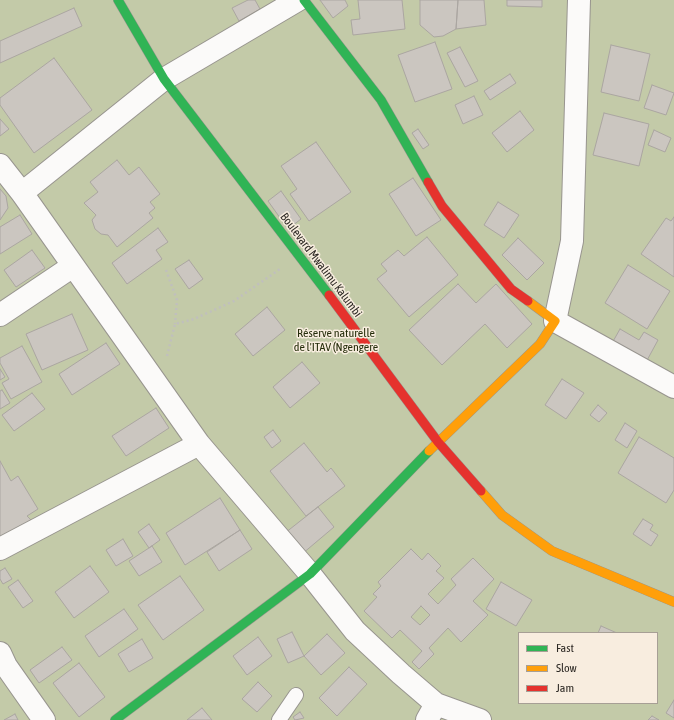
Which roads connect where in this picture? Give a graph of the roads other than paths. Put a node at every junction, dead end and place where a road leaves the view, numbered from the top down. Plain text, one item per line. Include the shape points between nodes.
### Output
1 (118, 0) edge
2 (298, 0) edge
3 (304, 0) edge
4 (579, 0) edge
5 (164, 79) junction
6 (0, 165) edge
7 (22, 192) junction
8 (73, 266) junction
9 (0, 315) edge
10 (555, 321) junction
11 (674, 387) edge
12 (438, 442) junction
13 (199, 444) junction
14 (0, 549) edge
15 (310, 574) junction
16 (674, 602) edge
17 (0, 653) edge
18 (296, 695) dead end
19 (432, 712) edge
20 (44, 720) edge
21 (115, 720) edge
22 (279, 720) edge
23 (480, 720) edge

1 - 5 street, Boulevard Mwalimu Kalumbi
2 - 5 street
3 - 10 street via 382,100 442,206 511,289
4 - 10 street via 572,241
5 - 7 street
5 - 12 street, Boulevard Mwalimu Kalumbi
6 - 7 street
7 - 8 street
8 - 9 street
8 - 13 street
10 - 11 street
10 - 12 street via 540,344
12 - 15 street
12 - 16 street, Boulevard Mwalimu Kalumbi via 502,515 552,551
13 - 14 street
13 - 15 street
15 - 19 street via 355,631 401,674
15 - 21 street
17 - 20 street via 6,666
18 - 22 lane
19 - 23 street

